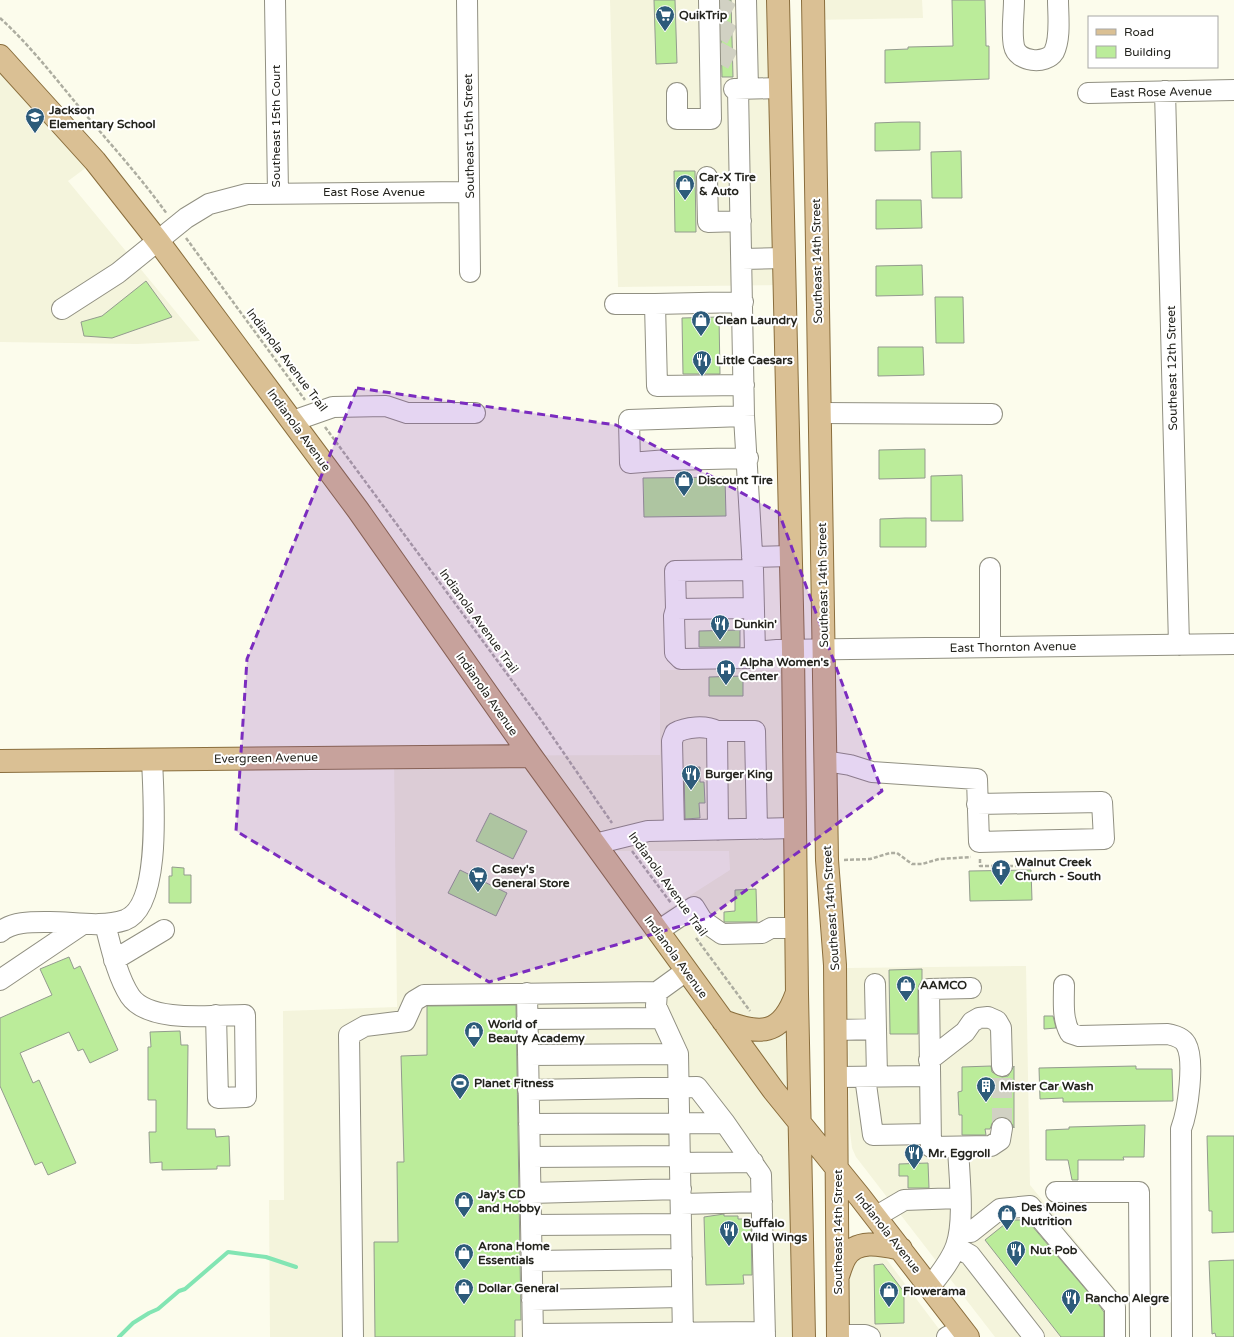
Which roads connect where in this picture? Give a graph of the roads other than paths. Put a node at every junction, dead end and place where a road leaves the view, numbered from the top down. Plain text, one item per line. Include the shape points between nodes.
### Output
1 (275, 0) edge
2 (467, 0) edge
3 (778, 0) edge
4 (814, 0) edge
5 (1014, 0) edge
6 (1058, 0) edge
7 (726, 6) edge
8 (726, 32) junction
9 (0, 56) edge
10 (727, 56) junction
11 (780, 88) junction
12 (743, 89) junction
13 (711, 90) junction
14 (1234, 90) edge
15 (1165, 91) junction
16 (677, 92) dead end
17 (1088, 93) dead end
18 (707, 177) dead end
19 (469, 192) junction
20 (278, 193) junction
21 (741, 221) junction
22 (158, 241) junction
23 (784, 258) junction
24 (742, 259) junction
25 (470, 272) dead end
26 (743, 302) junction
27 (615, 304) dead end
28 (655, 304) junction
29 (62, 309) dead end
30 (819, 382) junction
31 (744, 385) junction
32 (475, 413) dead end
33 (820, 413) junction
34 (992, 414) dead end
35 (744, 416) junction
36 (293, 421) junction
37 (748, 458) junction
38 (790, 556) junction
39 (752, 564) junction
40 (990, 568) dead end
41 (754, 608) junction
42 (676, 609) junction
43 (1234, 644) edge
44 (1179, 645) junction
45 (990, 648) junction
46 (793, 650) junction
47 (824, 650) junction
48 (755, 652) junction
49 (717, 731) junction
50 (531, 756) junction
51 (152, 759) junction
52 (0, 761) edge
53 (825, 761) junction
54 (977, 804) junction
55 (794, 828) junction
56 (757, 829) junction
57 (674, 830) junction
58 (718, 830) junction
59 (595, 844) junction
60 (83, 924) junction
61 (105, 924) junction
62 (796, 928) junction
63 (164, 930) dead end
64 (0, 932) edge
65 (658, 932) junction
66 (114, 960) junction
67 (686, 971) junction
68 (0, 980) edge
69 (875, 984) dead end
70 (1064, 985) dead end
71 (971, 988) dead end
72 (657, 992) junction
73 (527, 993) junction
74 (797, 994) junction
75 (216, 1015) dead end
76 (660, 1018) junction
77 (527, 1019) junction
78 (723, 1021) junction
79 (876, 1029) junction
80 (836, 1030) junction
81 (678, 1054) junction
82 (528, 1055) junction
83 (930, 1064) junction
84 (1002, 1066) tunnel mouth
85 (871, 1076) junction
86 (837, 1077) junction
87 (679, 1087) junction
88 (528, 1090) junction
89 (725, 1123) junction
90 (529, 1124) junction
91 (680, 1124) junction
92 (801, 1124) junction
93 (1002, 1128) tunnel mouth
94 (930, 1134) junction
95 (958, 1147) junction
96 (530, 1156) junction
97 (680, 1159) junction
98 (753, 1162) junction
99 (838, 1170) junction
100 (530, 1192) junction
101 (1056, 1192) dead end
102 (681, 1196) junction
103 (959, 1198) junction
104 (762, 1202) junction
105 (875, 1217) junction
106 (681, 1224) junction
107 (531, 1226) junction
108 (958, 1239) junction
109 (901, 1249) junction
110 (682, 1259) junction
111 (531, 1261) junction
112 (837, 1277) junction
113 (929, 1288) junction
114 (682, 1297) junction
115 (532, 1300) junction
116 (808, 1332) edge
117 (959, 1334) edge
118 (683, 1335) edge
119 (765, 1335) edge
120 (533, 1336) edge
121 (838, 1336) edge
122 (353, 1337) edge
123 (870, 1337) edge
124 (1034, 1337) edge
125 (1115, 1337) edge
126 (1140, 1337) edge
127 (1182, 1337) edge

1 - 20 street, Southeast 15th Court
2 - 19 street, Southeast 15th Street
3 - 11 main road
4 - 30 main road, Southeast 14th Street
5 - 6 street via 1014,46 1017,54 1025,59 1036,60 1053,53 1057,42
7 - 8 street
7 - 8 street
8 - 10 street
8 - 10 street
9 - 22 main road, Indianola Avenue via 94,161
10 - 12 street
10 - 13 street
11 - 12 street
11 - 23 main road
12 - 13 street
12 - 21 street
13 - 16 street via 711,119 677,119
14 - 15 street, East Rose Avenue
15 - 17 street, East Rose Avenue
15 - 44 street, Southeast 12th Street
18 - 21 street via 708,222
19 - 20 street, East Rose Avenue
19 - 25 street, Southeast 15th Street
20 - 22 street, Southeast 15th Court via 247,194 215,202 186,218
21 - 24 street
22 - 29 street, Southeast 15th Court via 118,273
22 - 36 main road, Indianola Avenue
23 - 24 street
23 - 30 main road via 797,258 802,261 806,270 808,338 811,363
23 - 38 main road
24 - 26 street
26 - 28 street
26 - 31 street
27 - 28 street
28 - 31 street via 657,386
30 - 33 main road, Southeast 14th Street
31 - 35 street
32 - 36 street via 407,413 386,406 333,407
33 - 34 street
33 - 47 main road, Southeast 14th Street
35 - 37 street
35 - 37 street via 629,420 630,463
36 - 50 main road, Indianola Avenue
37 - 39 street
38 - 39 street
38 - 46 main road
39 - 41 street
39 - 42 street via 675,571
40 - 45 street
41 - 42 street
41 - 48 street
42 - 48 street, East Thornton Avenue via 675,653 681,659 751,658
43 - 44 street, East Thornton Avenue
44 - 45 street, East Thornton Avenue
45 - 47 street, East Thornton Avenue
46 - 47 street, East Thornton Avenue
46 - 48 street, East Thornton Avenue
46 - 55 main road
47 - 53 main road, Southeast 14th Street
49 - 56 street via 756,731
49 - 57 street via 711,728 683,728 675,733 672,741
49 - 58 street
50 - 51 main road, Evergreen Avenue
50 - 59 main road, Indianola Avenue
51 - 52 main road, Evergreen Avenue
51 - 61 street via 152,864 148,889 140,907 126,919
53 - 54 street via 872,772 977,779
53 - 80 main road, Southeast 14th Street via 827,860 835,965
54 - 54 street via 979,850 1104,839 1102,802
55 - 56 street
55 - 62 main road
56 - 58 street
57 - 58 street
57 - 59 street via 648,831
59 - 65 main road, Indianola Avenue
60 - 61 street
60 - 64 street via 27,922
60 - 68 street
61 - 66 street
62 - 65 street via 771,928 762,933 722,934 702,920 694,906
62 - 74 main road
63 - 66 street
65 - 67 main road, Indianola Avenue
66 - 75 street via 130,997 141,1007 156,1013
67 - 72 street
67 - 78 main road, Indianola Avenue
69 - 79 street
70 - 127 street via 1066,1026 1070,1033 1078,1036 1168,1034 1180,1037 1186,1044 1189,1053 1189,1099 1182,1129
71 - 83 street via 929,989
72 - 73 street
72 - 76 street via 656,1006
73 - 77 street
73 - 122 street via 424,995 414,1001 405,1022 365,1026 350,1035
74 - 78 main road via 786,1018 770,1028 748,1029
74 - 92 main road
76 - 77 street
76 - 81 street
77 - 82 street
78 - 92 main road, Indianola Avenue
79 - 80 street
79 - 85 street
80 - 86 main road, Southeast 14th Street
81 - 82 street
81 - 87 street
82 - 88 street
83 - 84 street via 965,1032 972,1022 988,1017 997,1021 1001,1028
83 - 85 street
83 - 94 street
85 - 86 street
85 - 94 street via 873,1135
86 - 99 main road, Southeast 14th Street
87 - 88 street
87 - 89 street via 697,1087
87 - 91 street
88 - 90 street
89 - 91 street
89 - 98 street
90 - 91 street
90 - 96 street
91 - 97 street
92 - 99 main road, Indianola Avenue
92 - 116 main road
93 - 95 street via 1000,1140 995,1144
94 - 95 street via 931,1147
95 - 103 street
96 - 97 street
96 - 100 street
97 - 98 street
97 - 102 street
98 - 104 street via 761,1175
99 - 105 main road, Indianola Avenue
99 - 112 main road, Southeast 14th Street
100 - 102 street
100 - 107 street
101 - 126 street via 1139,1192
102 - 104 street
102 - 106 street
103 - 105 street via 904,1200
103 - 108 street
104 - 119 street
105 - 109 main road, Indianola Avenue
106 - 107 street
106 - 110 street
107 - 111 street
108 - 113 street
108 - 124 street
108 - 125 street via 1000,1209 1030,1206 1114,1307
109 - 112 main road via 881,1244 861,1246 845,1256
109 - 113 main road, Indianola Avenue
110 - 111 street
110 - 114 street
111 - 115 street
112 - 121 main road, Southeast 14th Street
113 - 117 main road, Indianola Avenue
114 - 115 street
114 - 118 street
115 - 120 street
118 - 119 street
118 - 120 street
121 - 123 street

